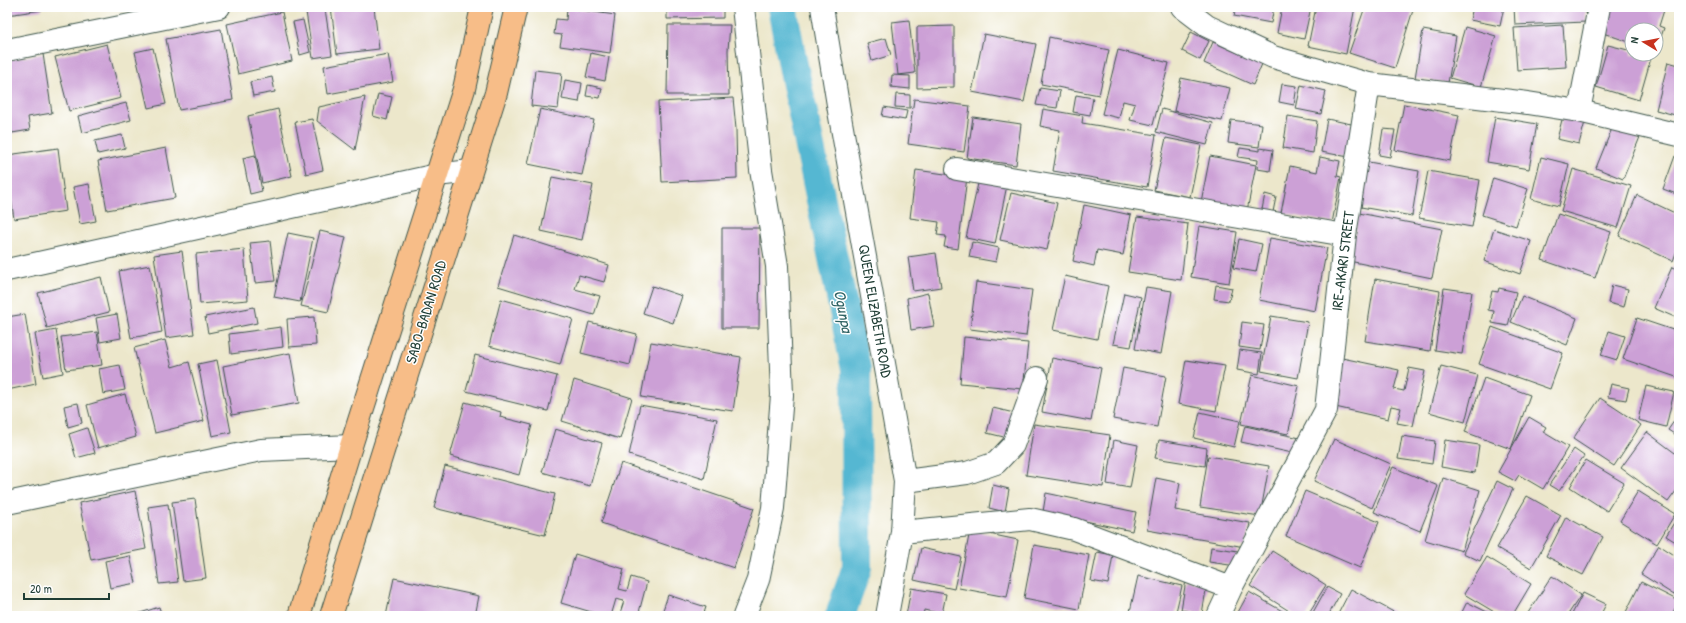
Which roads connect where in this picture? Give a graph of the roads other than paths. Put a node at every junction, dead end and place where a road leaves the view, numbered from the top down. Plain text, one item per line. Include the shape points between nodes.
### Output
1 (219, 7) edge
2 (482, 7) edge
3 (516, 7) edge
4 (743, 7) edge
5 (822, 7) edge
6 (1182, 7) edge
7 (1599, 7) edge
8 (7, 50) edge
9 (1369, 84) junction
10 (1579, 111) junction
11 (1679, 135) edge
12 (957, 169) dead end
13 (470, 172) junction
14 (437, 175) junction
15 (1345, 235) junction
16 (7, 270) edge
17 (1037, 378) dead end
18 (351, 446) junction
19 (905, 481) junction
20 (7, 503) edge
21 (902, 532) junction
22 (1231, 588) junction
23 (299, 616) edge
24 (331, 616) edge
25 (744, 616) edge
26 (887, 616) edge
27 (1218, 616) edge

1 - 8 street
2 - 14 highway, SABO-BADAN ROAD via 464,89
3 - 13 highway, SABO-BADAN ROAD via 496,93
4 - 25 street via 761,170 776,266 782,395 773,508 758,580
5 - 19 street, QUEEN ELIZABETH ROAD
6 - 9 street via 1207,26 1273,57
7 - 10 street
9 - 10 street
9 - 15 street, IRE-AKARI STREET
10 - 11 street
12 - 15 street
13 - 14 street
13 - 24 highway, SABO-BADAN ROAD
14 - 16 street
14 - 18 highway, SABO-BADAN ROAD
15 - 22 street, IRE-AKARI STREET via 1326,410
17 - 19 street via 1013,445 996,463 967,473
18 - 20 street via 261,450
18 - 23 highway, SABO-BADAN ROAD
19 - 21 street, QUEEN ELIZABETH ROAD
21 - 22 street via 1030,520 1074,529
21 - 26 street, QUEEN ELIZABETH ROAD
22 - 27 street, IRE-AKARI STREET

